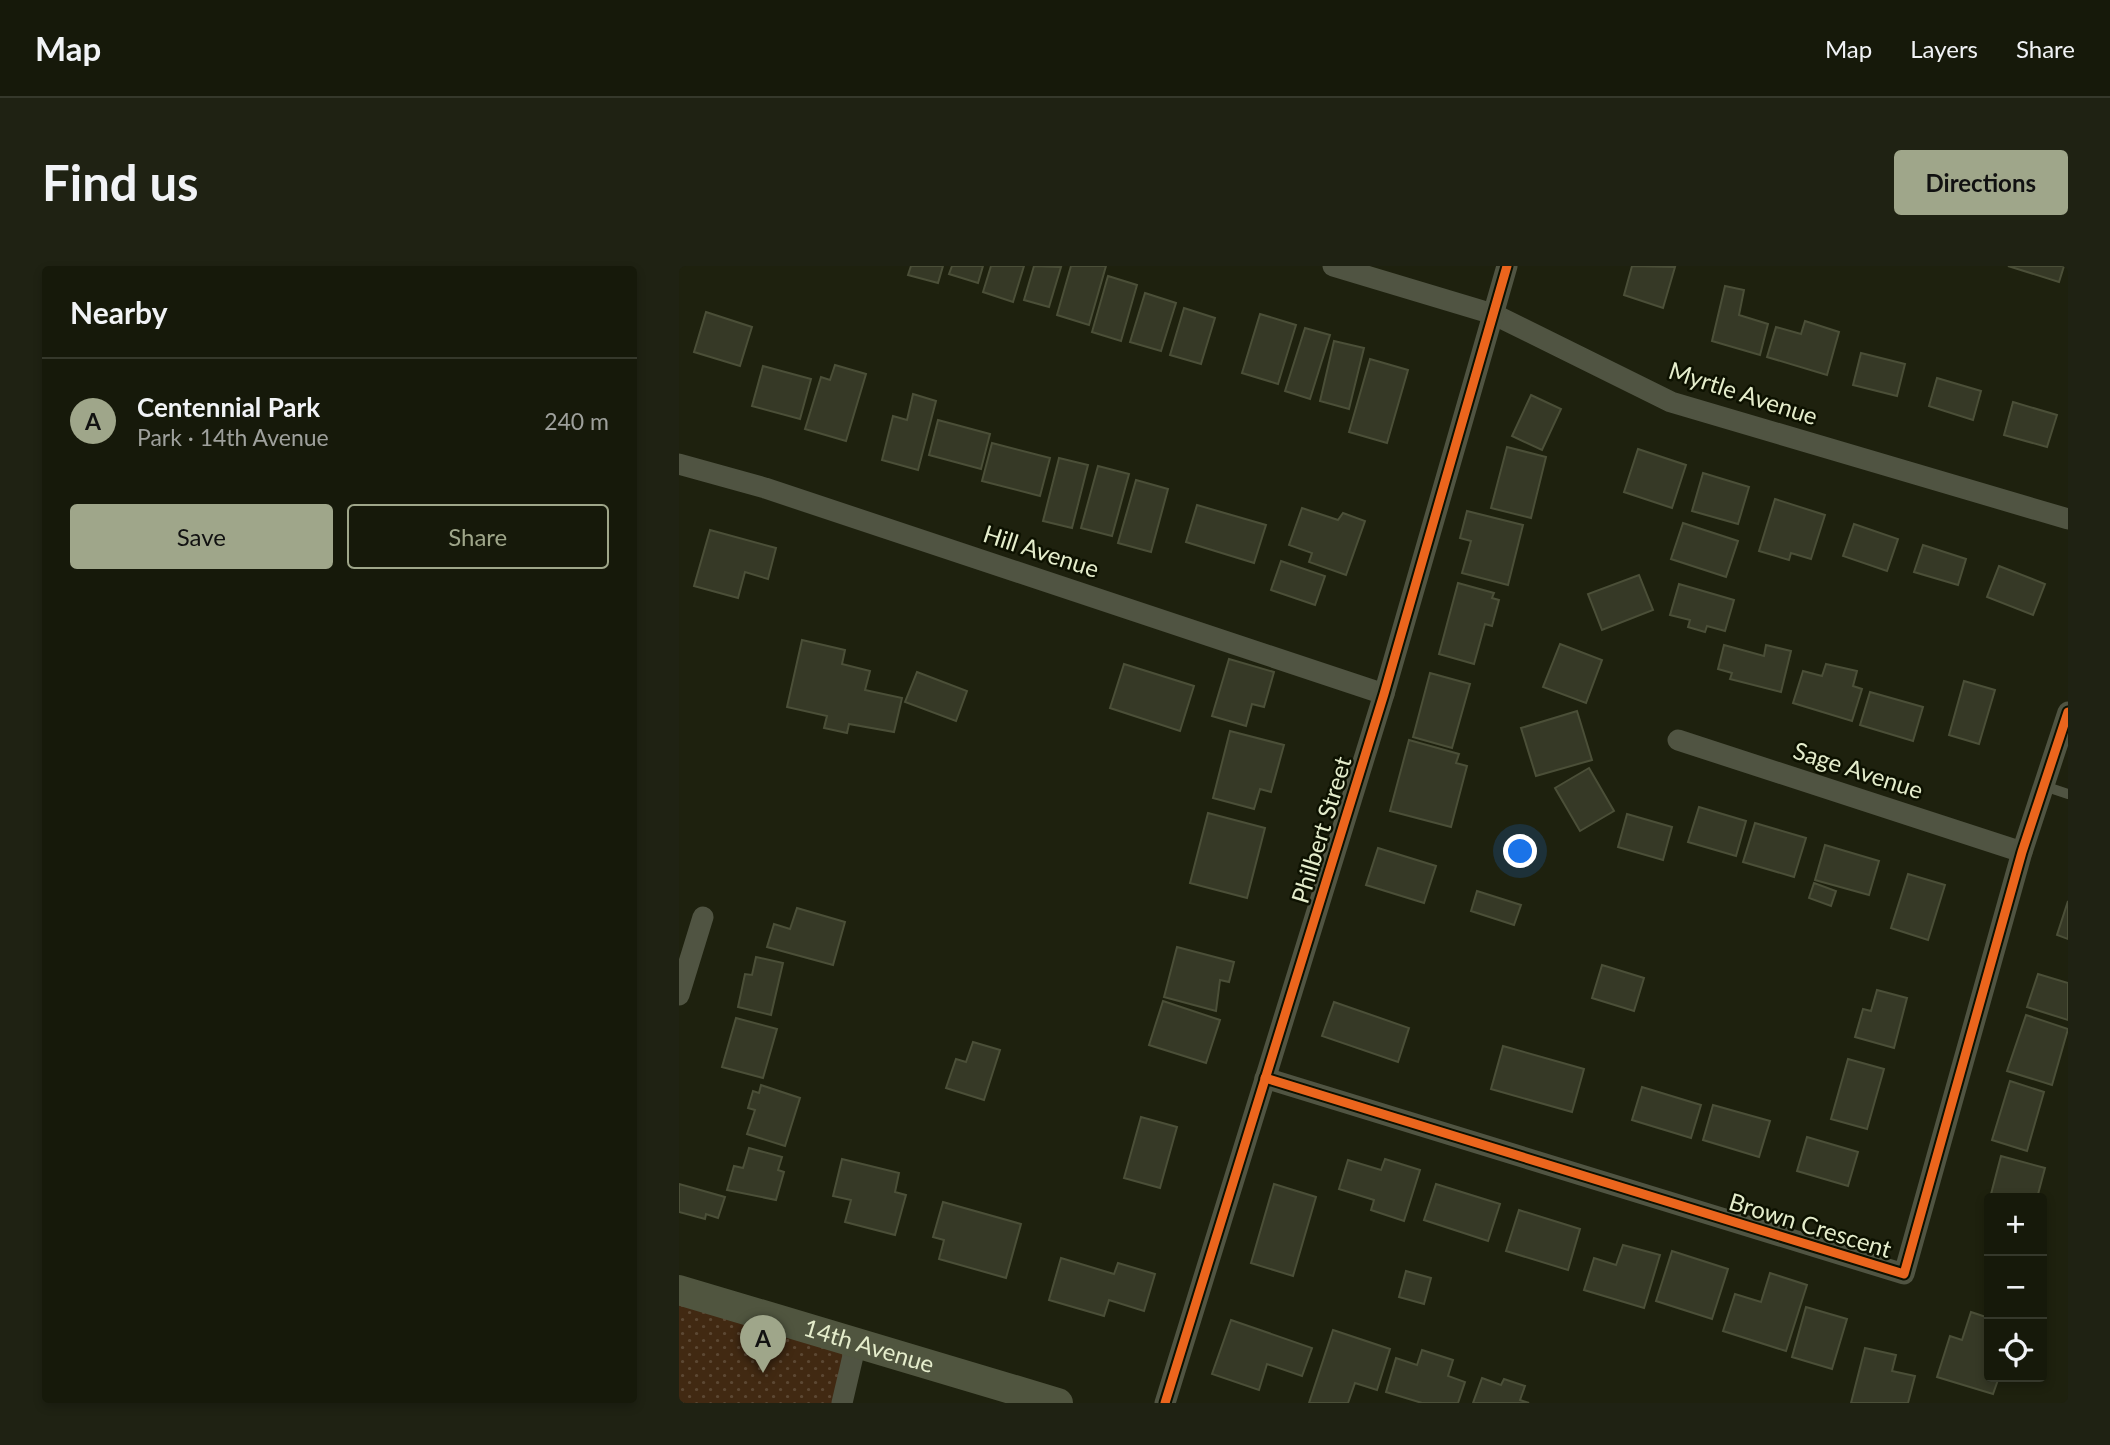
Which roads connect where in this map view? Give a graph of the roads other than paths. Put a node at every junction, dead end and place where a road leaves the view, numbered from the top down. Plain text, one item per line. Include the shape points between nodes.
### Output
1 (1333, 266) edge
2 (1507, 266) edge
3 (1493, 314) junction
4 (679, 464) edge
5 (2068, 519) edge
6 (1384, 694) junction
7 (2068, 712) edge
8 (1678, 740) dead end
9 (2044, 786) junction
10 (2068, 794) edge
11 (2022, 852) junction
12 (703, 917) dead end
13 (679, 995) edge
14 (1265, 1078) junction
15 (679, 1290) edge
16 (856, 1343) junction
17 (842, 1403) edge
18 (1058, 1403) edge
19 (1165, 1403) edge

1 - 3 street, Myrtle Avenue
2 - 3 street, Philbert Street
3 - 5 street, Myrtle Avenue via 1671,402
3 - 6 street, Philbert Street
4 - 6 street, Hill Avenue via 765,488
6 - 14 street, Philbert Street
7 - 9 street, Brown Crescent
8 - 11 street, Sage Avenue
9 - 10 lane
9 - 11 street, Brown Crescent
11 - 14 street, Brown Crescent via 1904,1274
12 - 13 street
14 - 19 street, Philbert Street
15 - 16 street, 14th Avenue
16 - 17 street
16 - 18 street, 14th Avenue

